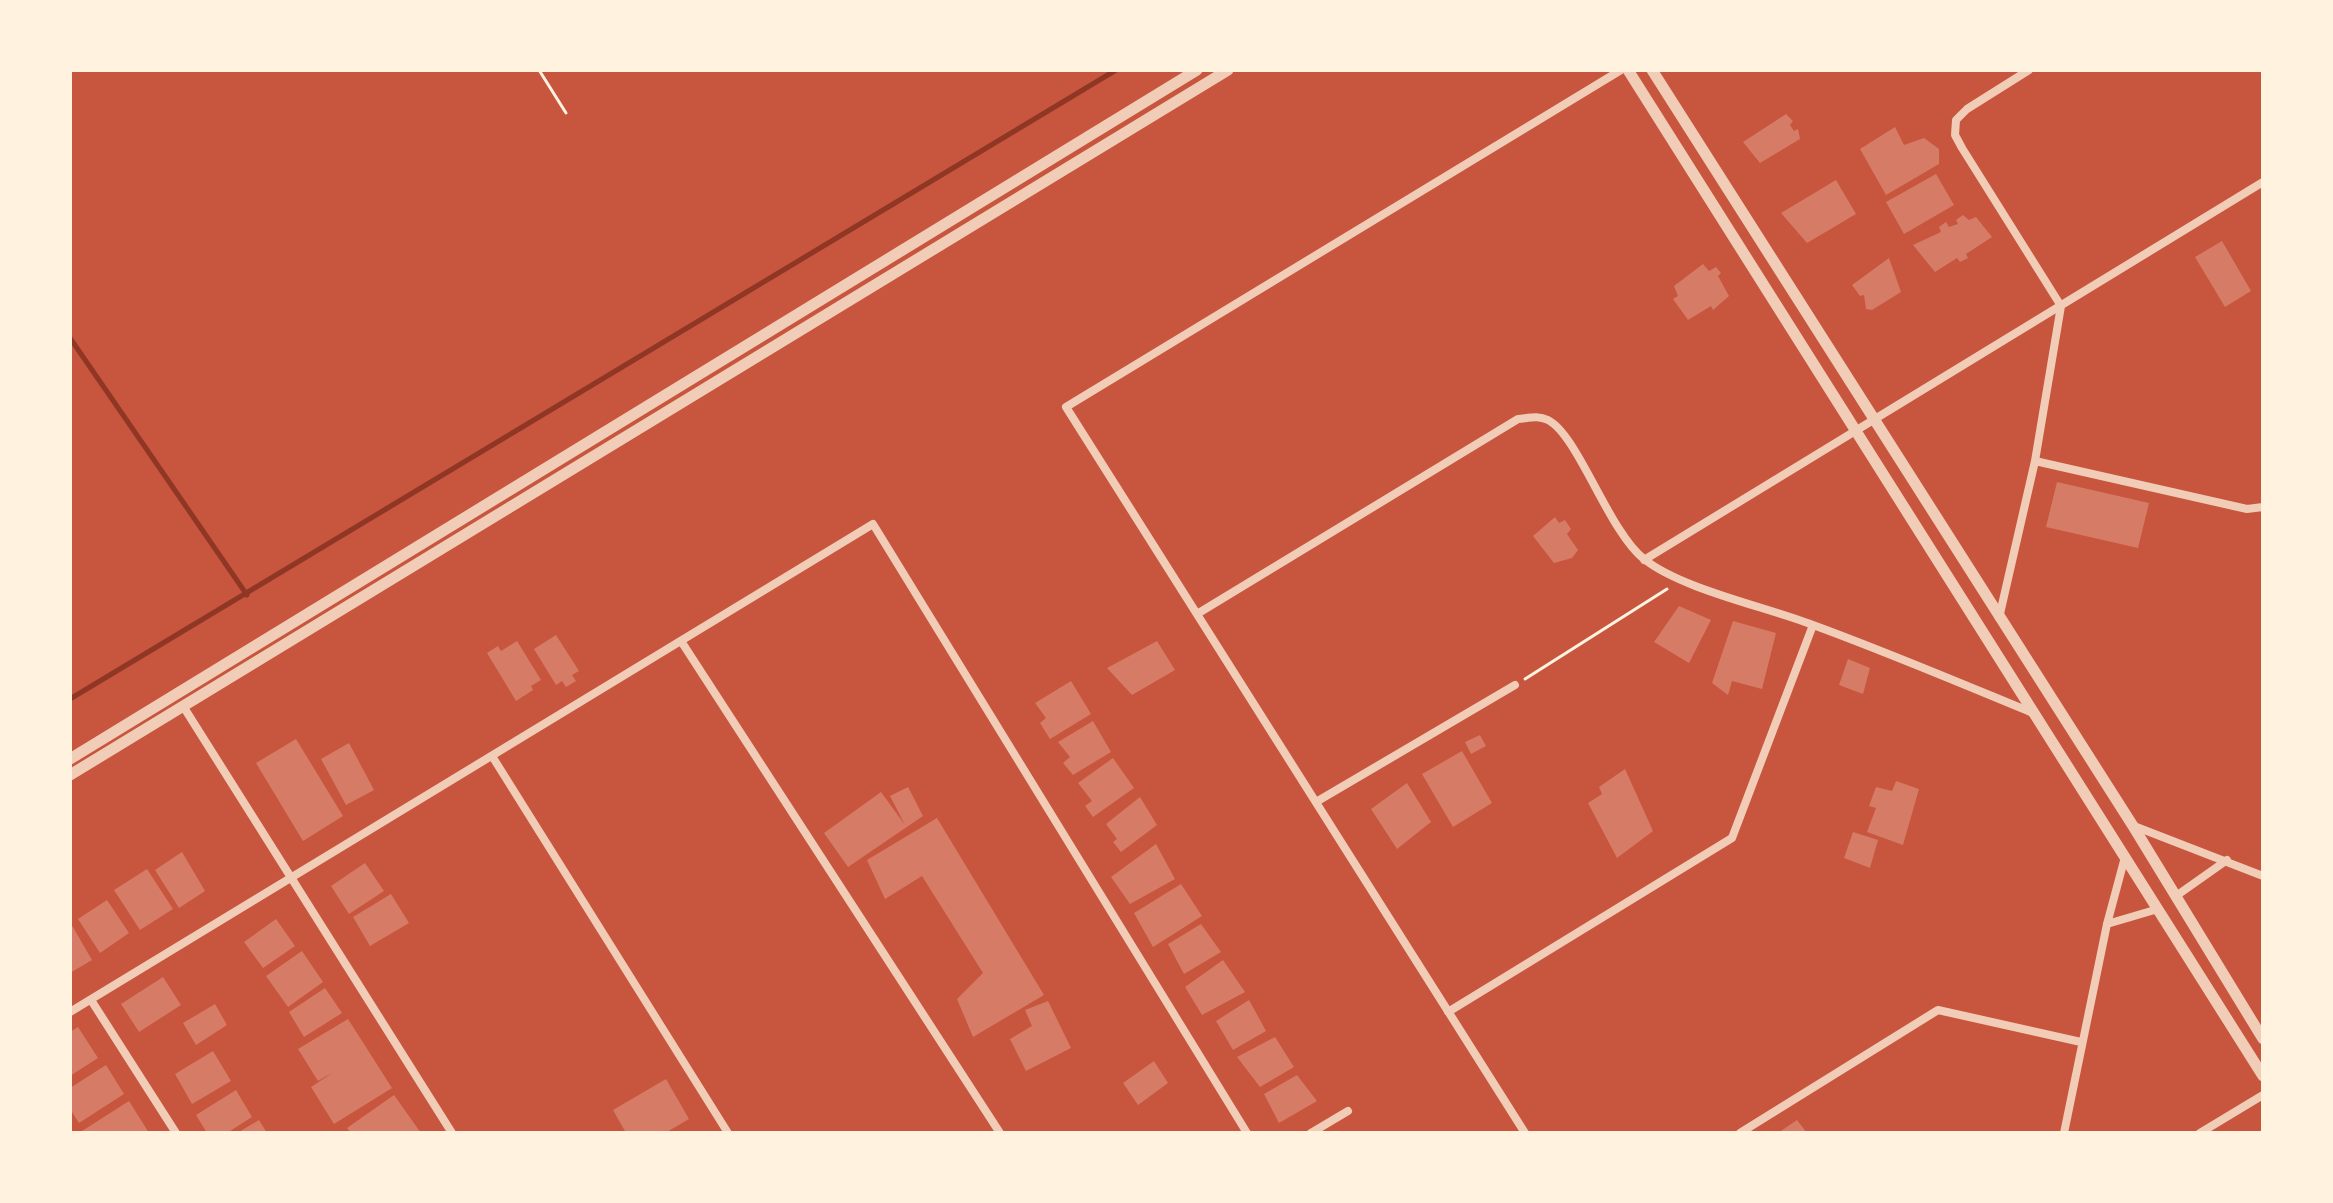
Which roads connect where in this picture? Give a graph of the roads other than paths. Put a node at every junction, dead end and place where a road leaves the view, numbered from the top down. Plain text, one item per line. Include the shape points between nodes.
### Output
1 (1197, 70) edge
2 (1228, 70) edge
3 (1621, 70) edge
4 (1628, 70) edge
5 (1652, 70) edge
6 (2029, 70) edge
7 (2263, 182) edge
8 (2061, 306) junction
9 (1873, 421) junction
10 (1857, 432) junction
11 (2035, 461) junction
12 (2263, 507) edge
13 (1644, 560) junction
14 (1197, 614) junction
15 (1999, 620) junction
16 (1813, 625) junction
17 (681, 641) junction
18 (1515, 685) road end
19 (183, 706) junction
20 (2034, 713) junction
21 (492, 756) junction
22 (70, 759) edge
23 (70, 775) edge
24 (1316, 802) junction
25 (2133, 826) junction
26 (2125, 857) junction
27 (2227, 860) junction
28 (2263, 876) edge
29 (291, 878) junction
30 (2176, 896) junction
31 (2158, 909) junction
32 (2107, 924) junction
33 (91, 1000) junction
34 (70, 1012) edge
35 (1448, 1012) junction
36 (2263, 1039) edge
37 (2081, 1042) junction
38 (2263, 1076) edge
39 (2263, 1095) edge
40 (1348, 1111) dead end
41 (176, 1133) edge
42 (452, 1133) edge
43 (728, 1133) edge
44 (1000, 1133) edge
45 (1247, 1133) edge
46 (1311, 1133) edge
47 (1525, 1133) edge
48 (1740, 1133) edge
49 (2064, 1133) edge
50 (2200, 1133) edge

1 - 22 street
2 - 19 street
3 - 14 street via 1066,407
4 - 10 street
5 - 9 street
6 - 8 street via 1967,109 1956,120 1955,135
7 - 8 street
8 - 9 street
8 - 11 street
9 - 10 street
9 - 15 street
10 - 13 street
10 - 20 street
11 - 12 street via 2247,509
11 - 15 street
13 - 14 street via 1550,421 1518,419
13 - 16 street via 1682,579
14 - 24 street
15 - 25 street
16 - 20 street
16 - 35 street via 1732,838
17 - 21 street
17 - 44 street
17 - 45 street via 873,524
18 - 24 street
19 - 23 street
19 - 29 street
20 - 26 street
21 - 29 street
21 - 43 street
24 - 35 street
25 - 27 street
25 - 30 street
26 - 31 street
26 - 32 street
27 - 28 street
27 - 30 street
29 - 33 street
29 - 42 street
30 - 36 street
31 - 32 street
31 - 38 street
32 - 37 street
33 - 34 street
33 - 41 street
35 - 47 street
37 - 48 street via 1938,1010
37 - 49 street
39 - 50 street
40 - 46 street

